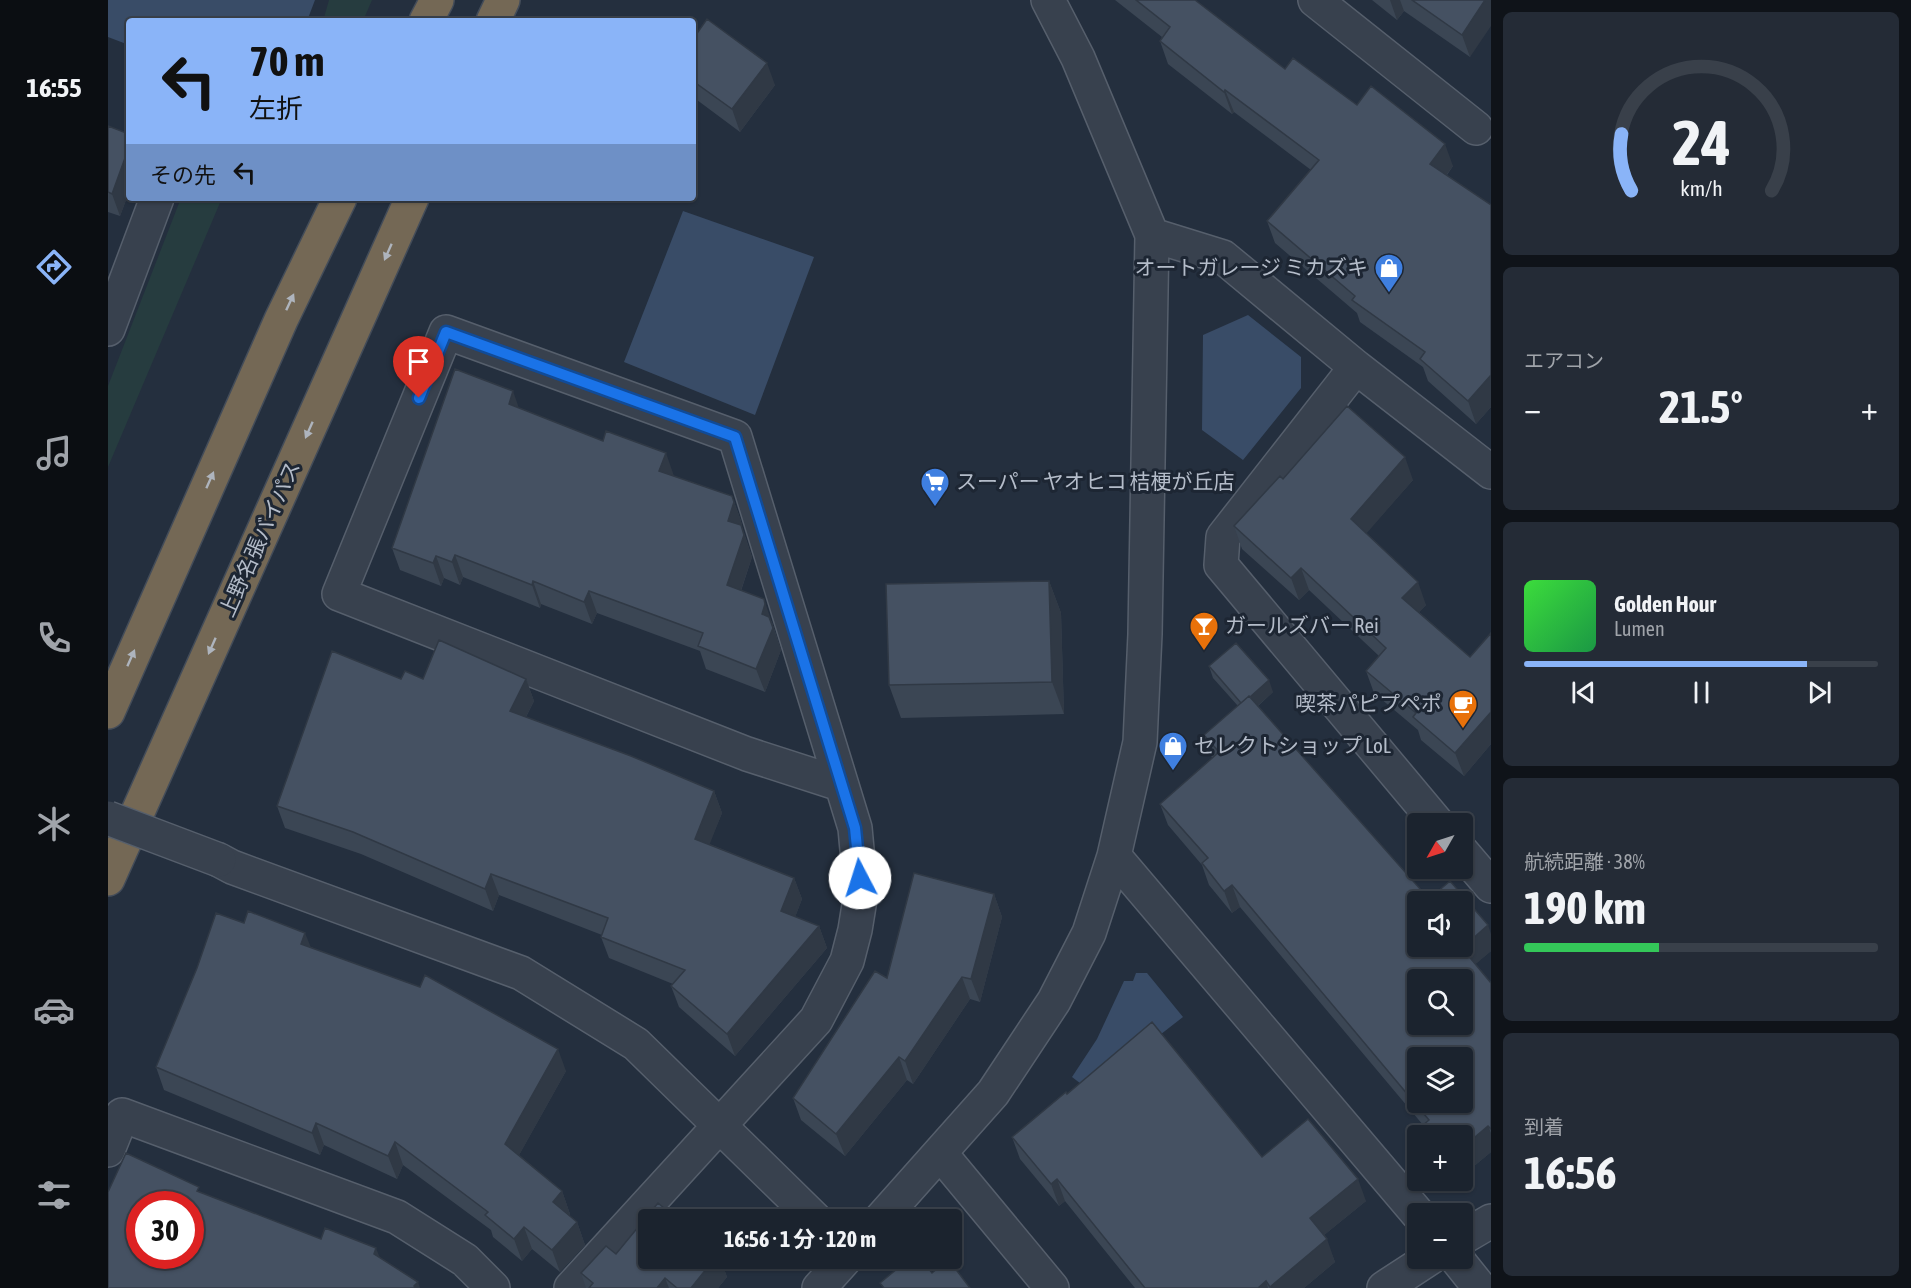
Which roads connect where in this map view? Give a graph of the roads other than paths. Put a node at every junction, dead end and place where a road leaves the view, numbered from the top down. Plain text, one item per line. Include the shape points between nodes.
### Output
1 (437, 0) edge
2 (503, 0) edge
3 (1048, 0) edge
4 (1315, 0) edge
5 (428, 18) edge
6 (494, 18) edge
7 (1486, 126) edge
8 (155, 201) edge
9 (339, 201) edge
10 (411, 201) edge
11 (1152, 235) junction
12 (119, 264) edge
13 (108, 329) edge
14 (1356, 367) junction
15 (1491, 472) edge
16 (108, 712) edge
17 (840, 784) junction
18 (1429, 813) edge
19 (108, 818) edge
20 (1114, 856) junction
21 (1473, 865) edge
22 (108, 879) edge
23 (1491, 886) edge
24 (722, 1125) junction
25 (108, 1150) edge
26 (940, 1152) junction
27 (1409, 1203) edge
28 (805, 1209) edge
29 (890, 1209) edge
30 (1491, 1221) edge
31 (1473, 1232) edge
32 (836, 1269) edge
33 (1413, 1269) edge
34 (1465, 1269) edge
35 (493, 1288) edge
36 (572, 1288) edge
37 (819, 1288) edge
38 (1052, 1288) edge
39 (1384, 1288) edge
40 (1480, 1288) edge

1 - 5 highway
2 - 6 highway
3 - 11 street via 1078,58
4 - 7 street
8 - 12 street
16 -> 9 highway via 281,321
10 -> 22 highway, 上野名張バイパス
11 - 14 street via 1223,257
11 - 20 street via 1140,742
12 - 13 street
14 - 15 street
14 - 18 street via 1223,537 1221,565
17 - 17 street via 747,754 339,594 446,332 735,437
17 - 24 street via 855,828 861,893 847,961 816,1020
19 - 24 street, bridge via 521,973 636,1044
20 - 26 street via 1089,933 1054,1001 993,1094
20 - 27 street
21 - 23 street
24 - 28 street
24 - 36 street
25 - 35 street via 122,1115 398,1217 465,1260
26 - 29 street
26 - 38 street
30 - 31 street
32 - 37 street
33 - 39 street
34 - 40 street

